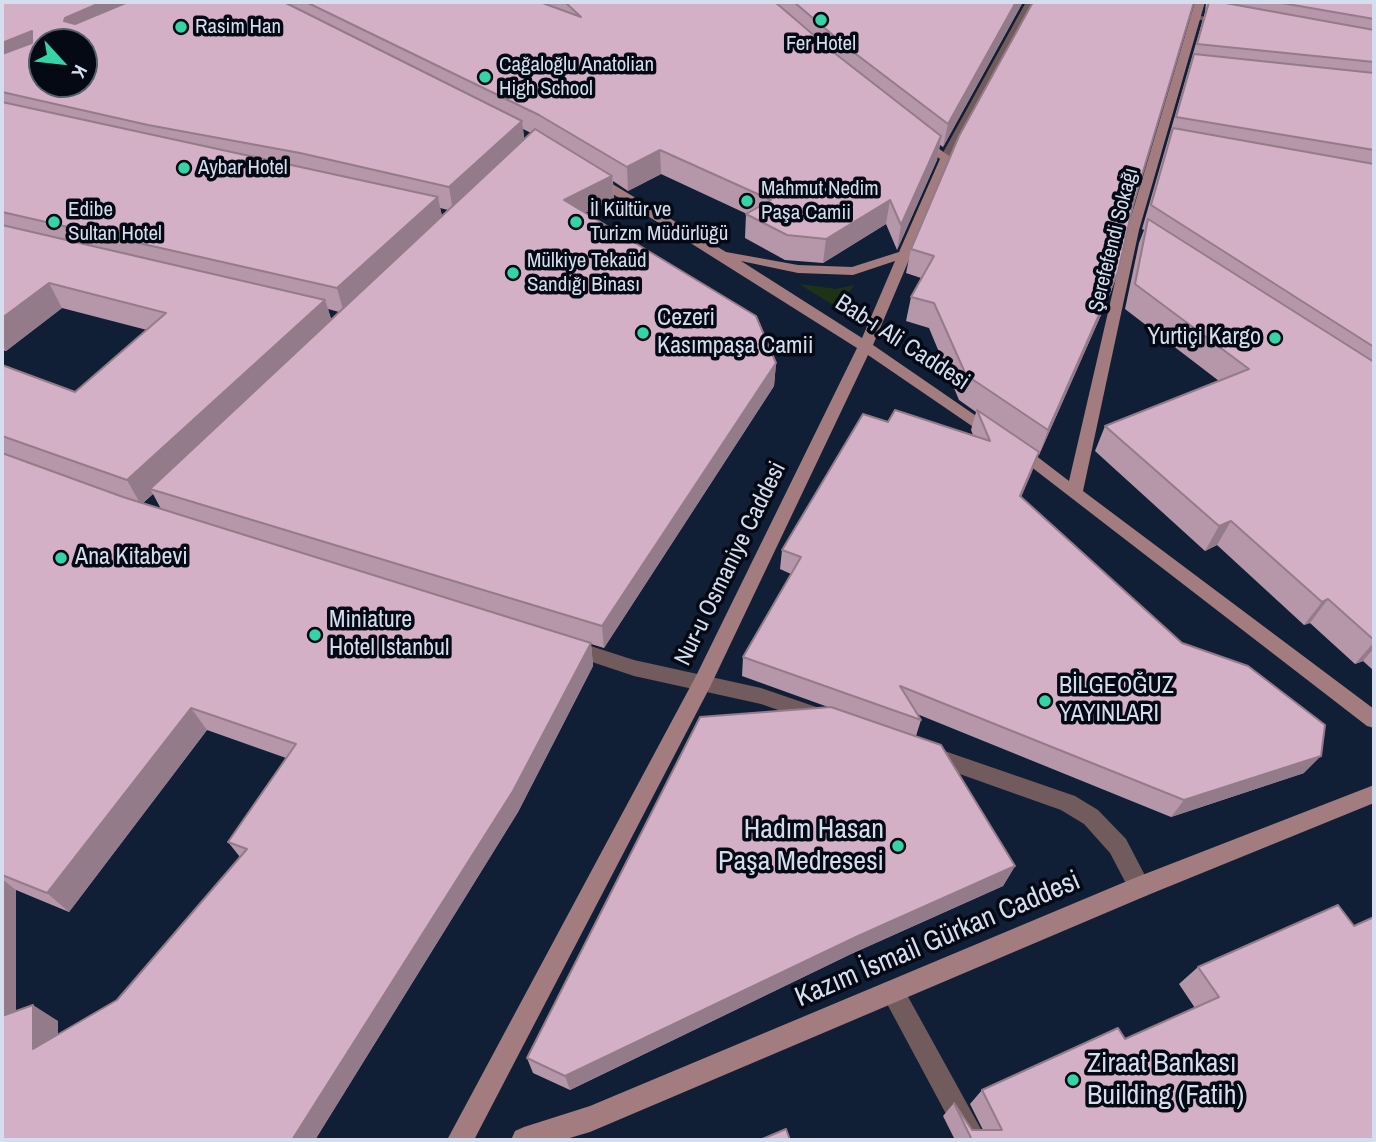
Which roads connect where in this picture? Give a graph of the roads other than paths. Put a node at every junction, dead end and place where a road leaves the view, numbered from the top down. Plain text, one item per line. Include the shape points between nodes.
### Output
1 (1031, 2) edge
2 (1118, 2) edge
3 (1200, 2) edge
4 (1194, 17) junction
5 (1233, 24) edge
6 (914, 133) edge
7 (946, 158) junction
8 (582, 170) edge
9 (717, 252) junction
10 (902, 255) junction
11 (865, 347) junction
12 (1075, 491) junction
13 (555, 643) edge
14 (703, 681) junction
15 (1374, 720) edge
16 (838, 723) edge
17 (915, 750) edge
18 (1374, 794) edge
19 (1140, 887) junction
20 (892, 992) junction
21 (460, 1140) edge
22 (524, 1140) edge
23 (974, 1140) edge

1 - 7 street, Nur-u Osmaniye Caddesi
2 - 4 street
3 - 4 main road, Şerefefendi Sokağı
4 - 5 street
4 - 12 main road, Şerefefendi Sokağı via 1186,71 1138,233
6 - 7 main road
7 - 10 main road, Nur-u Osmaniye Caddesi
8 - 9 main road, Bab-ı Ali Caddesi
9 - 10 main road via 798,269 853,271
9 - 11 main road, Bab-ı Ali Caddesi
10 - 11 main road, Nur-u Osmaniye Caddesi
11 - 12 main road, Bab-ı Ali Caddesi
11 - 14 main road, Nur-u Osmaniye Caddesi
12 - 15 main road, Bab-ı Ali Caddesi
13 - 14 street via 635,668
14 - 16 street
14 - 21 main road, Nur-u Osmaniye Caddesi
17 - 19 street via 1068,803 1091,817 1118,846
18 - 19 main road, Kazım İsmail Gürkan Caddesi
19 - 20 main road, Kazım İsmail Gürkan Caddesi
20 - 22 main road, Kazım İsmail Gürkan Caddesi via 590,1119
20 - 23 street

